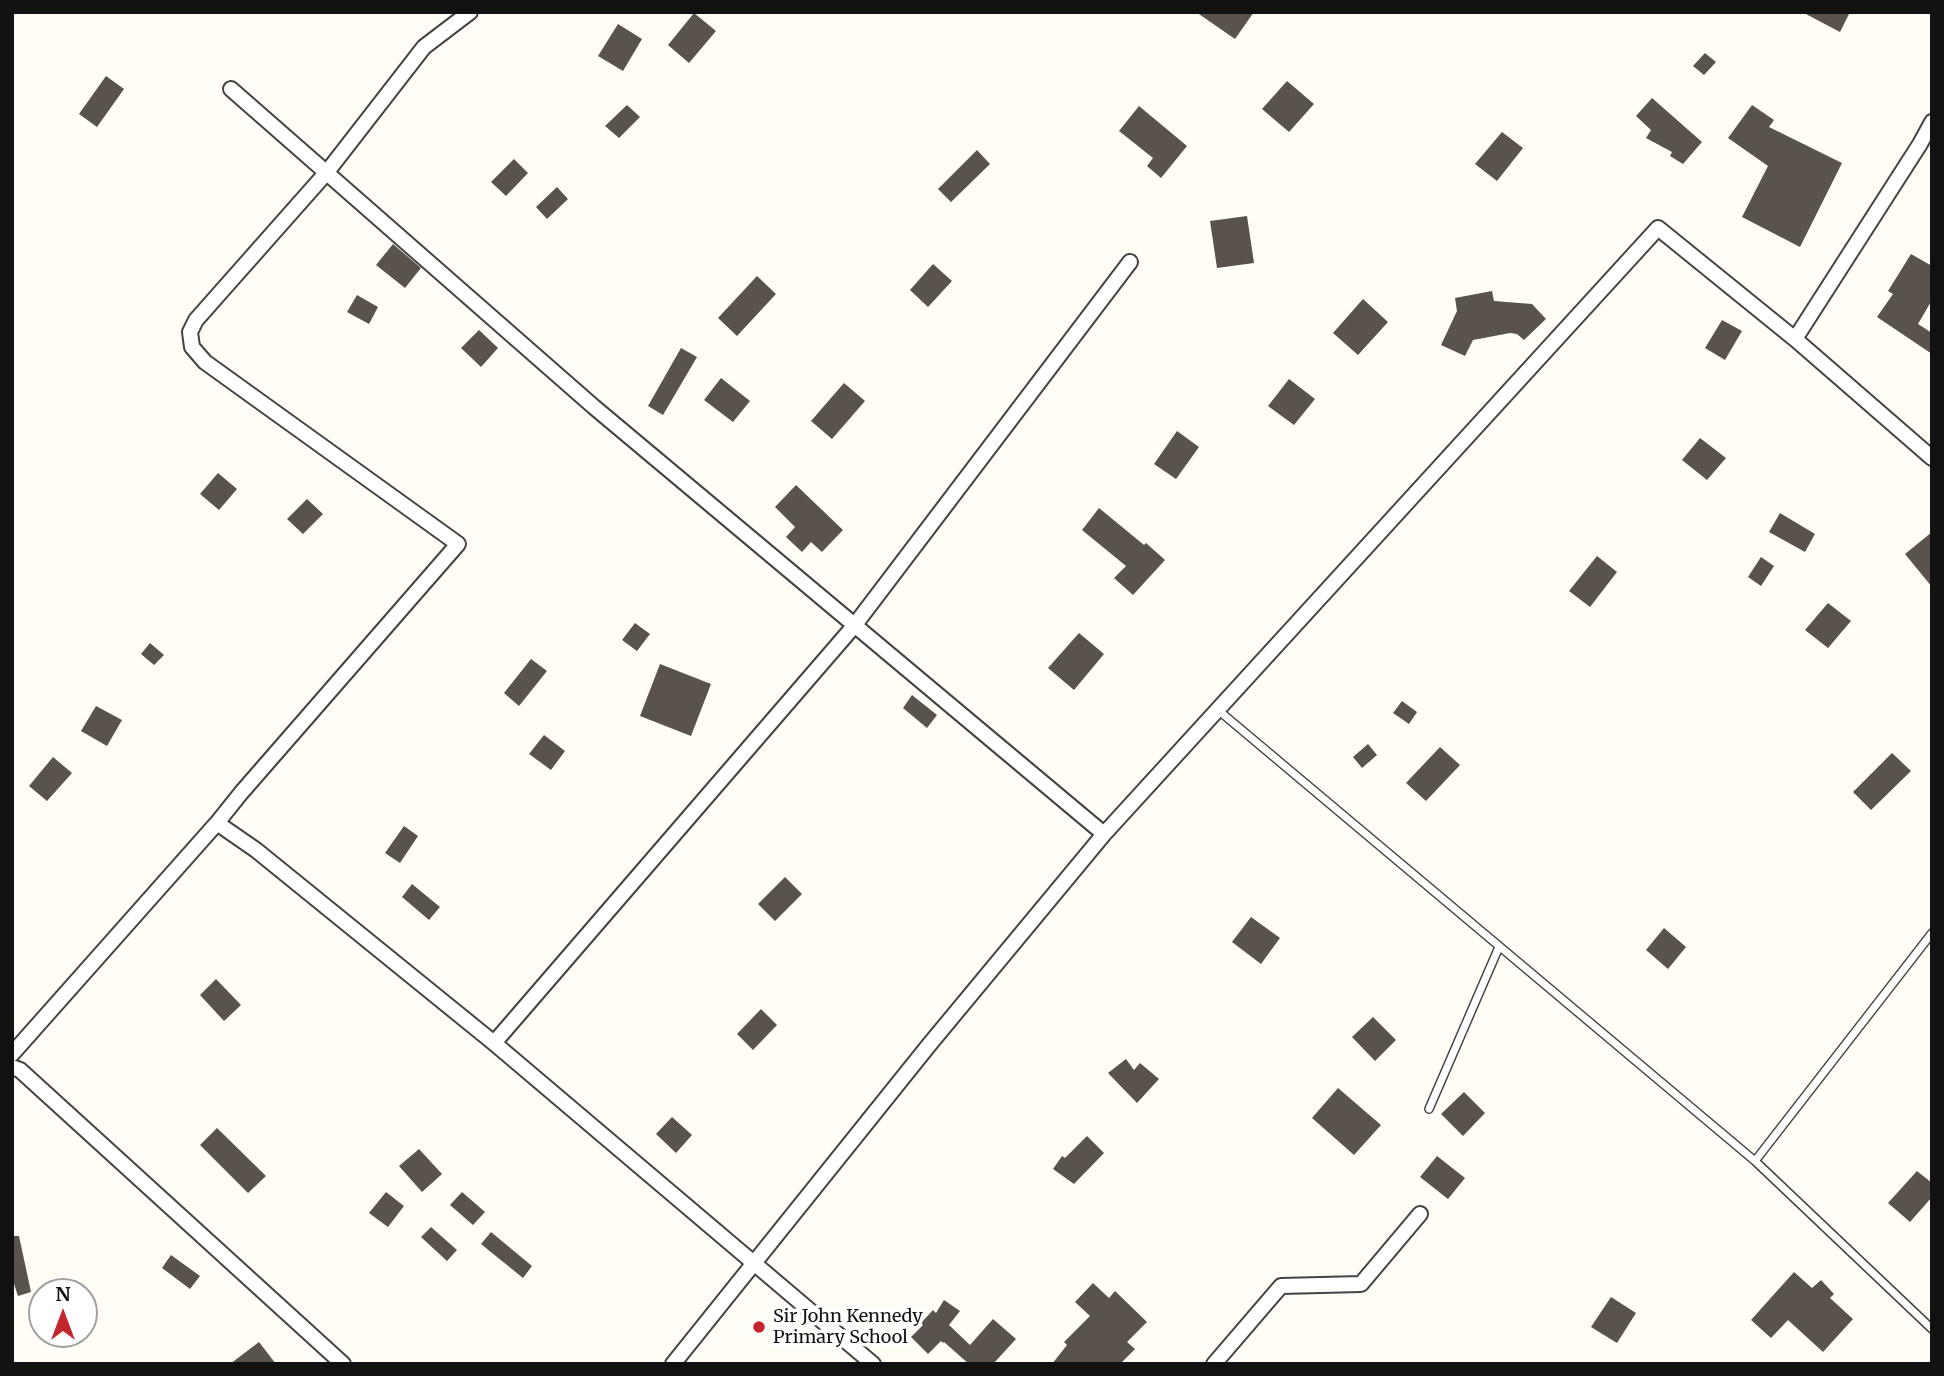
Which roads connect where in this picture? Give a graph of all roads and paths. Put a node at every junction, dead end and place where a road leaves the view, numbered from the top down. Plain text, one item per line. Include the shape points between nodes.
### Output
1 (470, 12) edge
2 (231, 89) dead end
3 (1932, 122) edge
4 (327, 172) junction
5 (1130, 262) dead end
6 (1795, 339) junction
7 (1932, 458) edge
8 (854, 626) junction
9 (1217, 710) junction
10 (218, 823) junction
11 (1104, 834) junction
12 (1932, 933) edge
13 (1499, 947) junction
14 (494, 1043) junction
15 (12, 1054) edge
16 (12, 1067) edge
17 (1429, 1109) dead end
18 (1755, 1161) junction
19 (1420, 1213) dead end
20 (754, 1264) junction
21 (1932, 1329) edge
22 (343, 1364) edge
23 (673, 1364) edge
24 (873, 1364) edge
25 (1214, 1364) edge

1 - 4 street via 424,47
2 - 4 street
3 - 6 street
4 - 8 street via 594,407
4 - 10 street via 196,320 190,332 192,347 205,362 458,544
5 - 8 street
6 - 7 street
6 - 9 street via 1658,228
8 - 11 street
8 - 14 street
9 - 11 street
9 - 13 lane
10 - 14 street
10 - 15 street
11 - 20 street
12 - 18 lane
13 - 17 lane
13 - 18 lane
14 - 20 street
16 - 22 street
18 - 21 lane
19 - 25 street via 1361,1284 1281,1286
20 - 23 street
20 - 24 street

